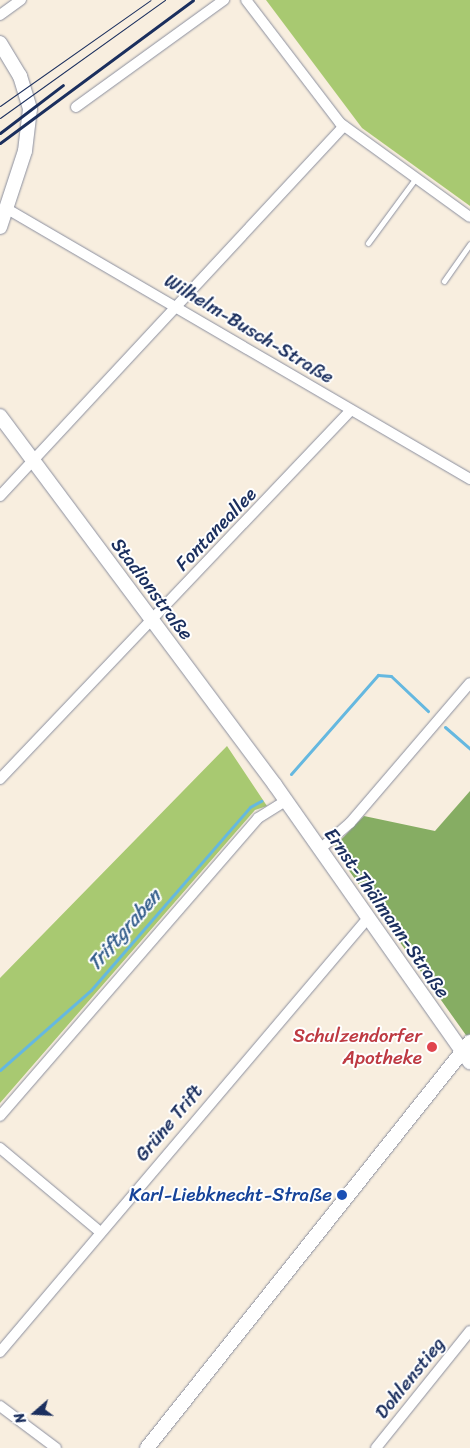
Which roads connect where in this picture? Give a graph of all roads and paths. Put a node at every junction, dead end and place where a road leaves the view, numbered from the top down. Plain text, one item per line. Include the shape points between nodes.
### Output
1 (21, 0) edge
2 (224, 0) edge
3 (246, 0) edge
4 (0, 15) edge
5 (0, 43) edge
6 (76, 107) dead end
7 (344, 126) junction
8 (416, 177) junction
9 (9, 210) junction
10 (470, 217) edge
11 (0, 227) edge
12 (368, 242) dead end
13 (470, 244) edge
14 (444, 281) dead end
15 (176, 306) junction
16 (352, 410) junction
17 (0, 416) edge
18 (34, 461) junction
19 (470, 479) edge
20 (0, 496) edge
21 (152, 621) junction
22 (470, 683) edge
23 (0, 779) edge
24 (274, 785) joint
25 (285, 800) junction
26 (320, 850) junction
27 (368, 918) junction
28 (468, 1052) edge
29 (0, 1116) edge
30 (0, 1148) edge
31 (100, 1232) junction
32 (470, 1331) edge
33 (0, 1352) edge
34 (0, 1406) edge
35 (56, 1448) edge
36 (147, 1448) edge
37 (376, 1448) edge

1 - 4 street
2 - 6 street
3 - 7 street
5 - 9 street via 28,96 26,151
7 - 8 street
7 - 15 street
8 - 10 street
8 - 12 lane
9 - 11 street
9 - 15 street, Wilhelm-Busch-Straße
13 - 14 lane
15 - 16 street, Wilhelm-Busch-Straße
15 - 18 street
16 - 19 street, Wilhelm-Busch-Straße
16 - 21 street, Fontaneallee
17 - 18 street, Stadionstraße
18 - 20 street
18 - 21 street, Stadionstraße
21 - 23 street, Fontaneallee
21 - 24 street, Stadionstraße
22 - 26 street via 350,823
24 - 25 street, Ernst-Thälmann-Straße
25 - 26 street, Ernst-Thälmann-Straße
25 - 29 street via 258,818
26 - 27 street, Ernst-Thälmann-Straße
27 - 28 street, Ernst-Thälmann-Straße
27 - 31 street, Grüne Trift
28 - 36 street
30 - 31 street
31 - 33 street, Grüne Trift
32 - 37 street, Dohlenstieg
34 - 35 street

